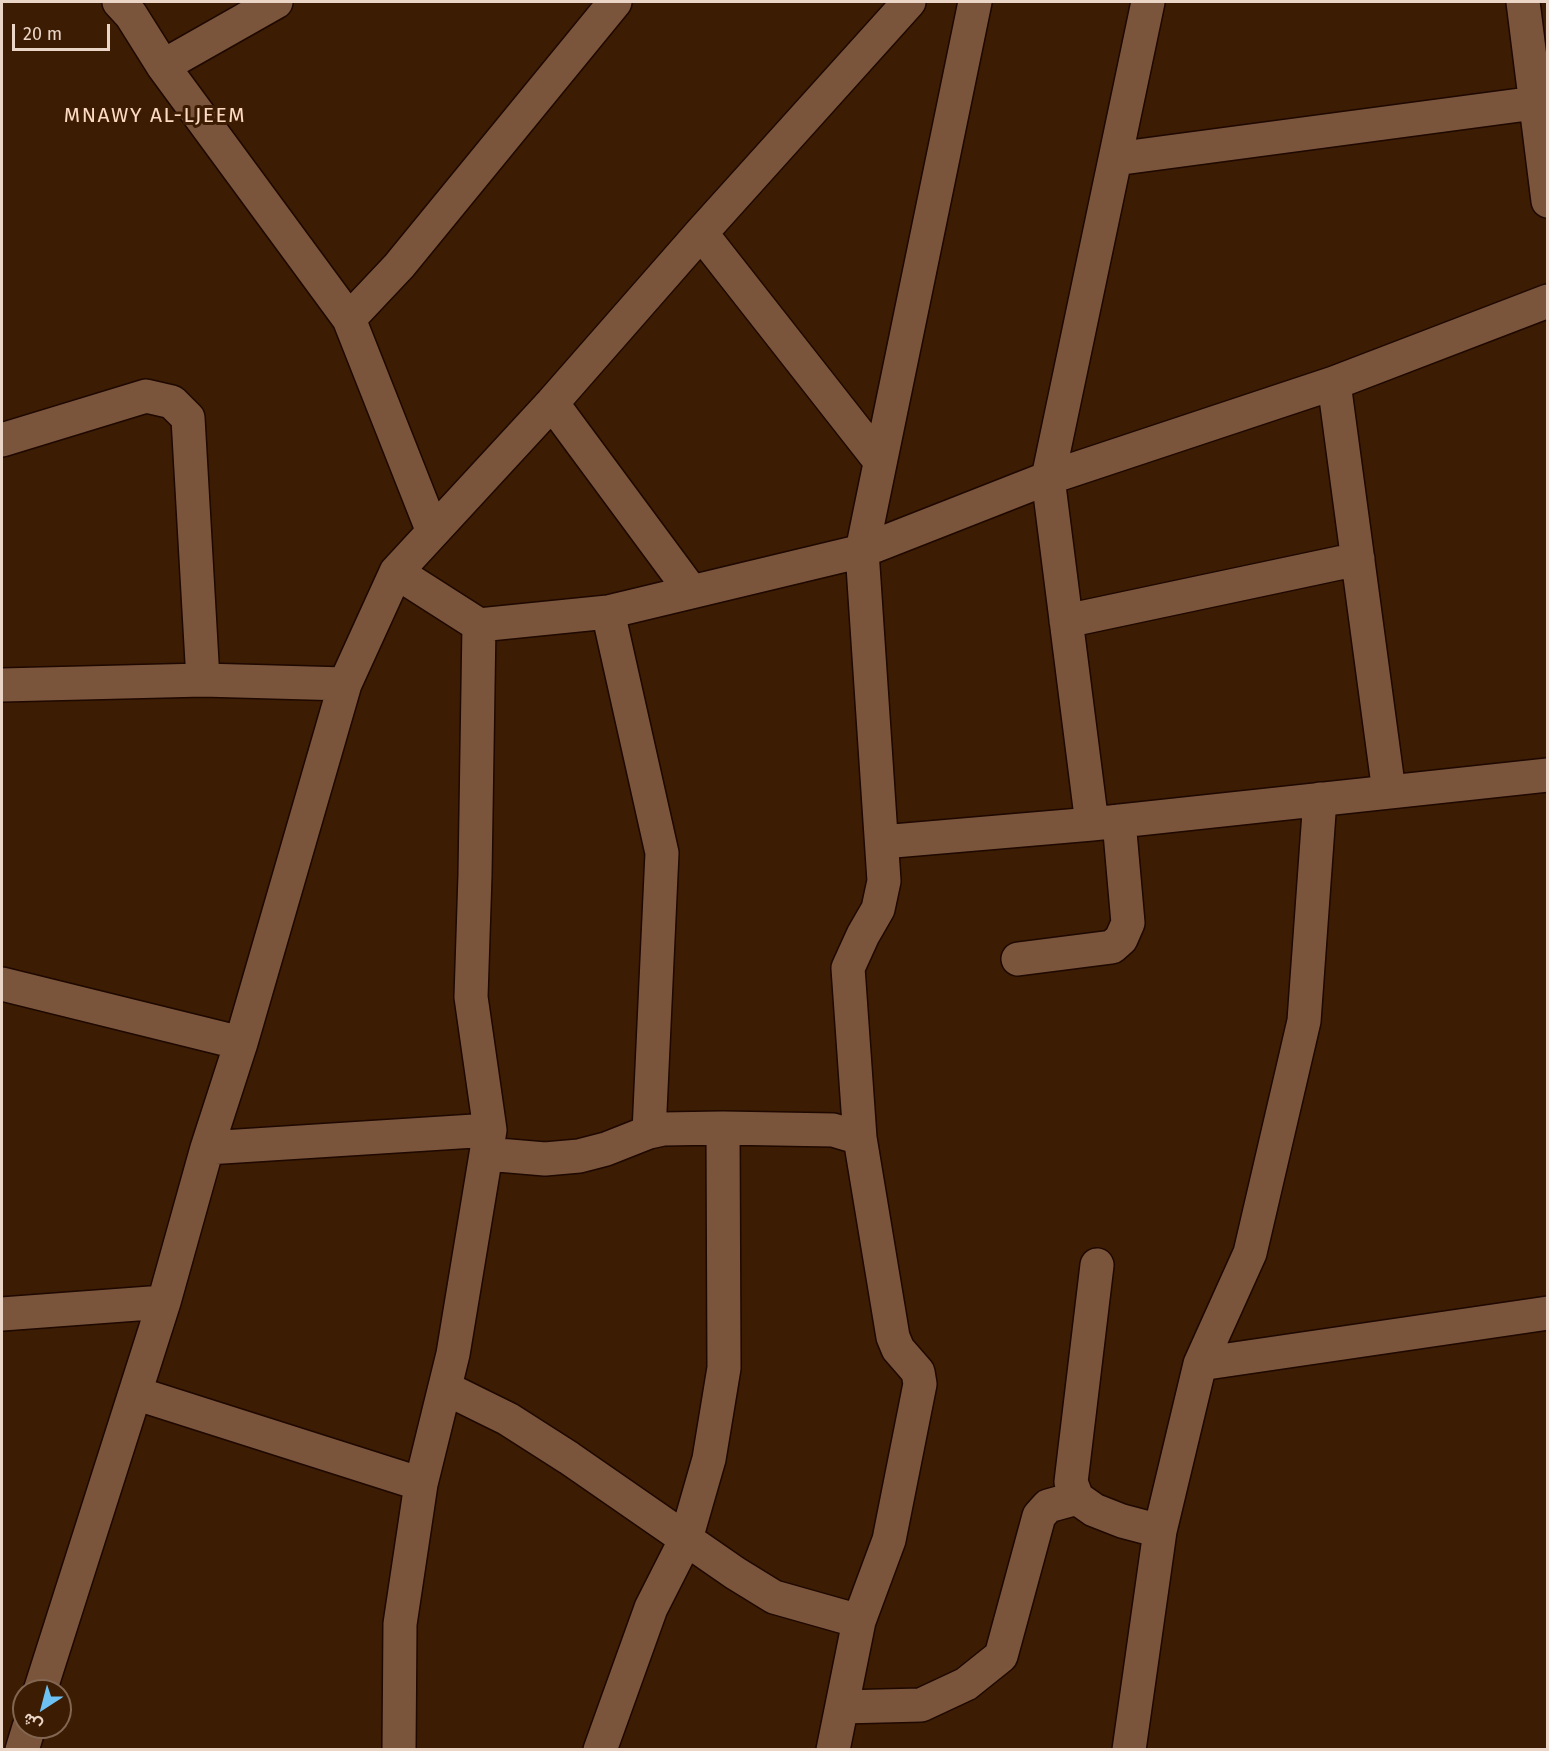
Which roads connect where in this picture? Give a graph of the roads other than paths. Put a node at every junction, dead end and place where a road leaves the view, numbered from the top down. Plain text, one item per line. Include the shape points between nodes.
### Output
1 (119, 2) edge
2 (276, 2) edge
3 (615, 2) edge
4 (909, 2) edge
5 (975, 2) edge
6 (1148, 2) edge
7 (1523, 2) edge
8 (163, 66) junction
9 (1535, 103) junction
10 (1115, 159) junction
11 (1548, 201) edge
12 (701, 233) junction
13 (1548, 301) edge
14 (349, 319) junction
15 (1334, 383) junction
16 (552, 403) junction
17 (2, 440) edge
18 (880, 461) junction
19 (1048, 478) junction
20 (433, 532) junction
21 (862, 551) junction
22 (1358, 559) junction
23 (396, 572) junction
24 (691, 591) junction
25 (608, 612) junction
26 (1066, 621) junction
27 (479, 625) junction
28 (203, 680) junction
29 (345, 684) junction
30 (2, 686) edge
31 (1548, 775) edge
32 (1389, 792) junction
33 (1320, 799) junction
34 (1106, 822) junction
35 (882, 842) junction
36 (1018, 959) dead end
37 (2, 984) edge
38 (241, 1043) junction
39 (723, 1128) junction
40 (649, 1132) junction
41 (860, 1137) junction
42 (488, 1142) junction
43 (207, 1148) junction
44 (1097, 1265) dead end
45 (164, 1302) junction
46 (1548, 1312) edge
47 (2, 1314) edge
48 (1200, 1364) junction
49 (445, 1388) junction
50 (135, 1393) junction
51 (421, 1484) junction
52 (1077, 1498) junction
53 (1160, 1531) junction
54 (686, 1539) junction
55 (859, 1621) junction
56 (44, 1679) edge
57 (842, 1707) junction
58 (399, 1749) edge
59 (600, 1749) edge
60 (833, 1749) edge
61 (1129, 1749) edge

1 - 8 street
2 - 8 street
3 - 14 street via 399,266
4 - 12 street
5 - 18 street
6 - 10 street
7 - 9 street
8 - 14 street
9 - 10 street
9 - 11 street
10 - 19 street
12 - 16 street
12 - 18 street
13 - 15 street
14 - 20 street
15 - 19 street
15 - 22 street
16 - 20 street
16 - 24 street
17 - 28 street via 146,396 172,402 188,418
18 - 21 street
19 - 21 street
19 - 26 street
20 - 23 street
21 - 24 street
21 - 35 street
22 - 26 street
22 - 32 street
23 - 27 street
23 - 29 street
24 - 25 street
25 - 27 street
25 - 40 street via 662,853
26 - 34 street
27 - 42 street via 471,998
28 - 29 street
28 - 30 street
29 - 38 street
31 - 32 street
32 - 33 street
33 - 34 street
33 - 48 street via 1304,1021 1250,1253
34 - 35 street
34 - 36 street via 1128,923 1121,939 1112,947
35 - 41 street via 884,881 878,909 848,968
37 - 38 street
38 - 43 street
39 - 40 street
39 - 41 street via 833,1130
39 - 54 street via 724,1368 709,1459
40 - 42 street via 606,1149 546,1159
41 - 55 street via 893,1337 918,1372 920,1384 889,1540
42 - 43 street
42 - 49 street
43 - 45 street
44 - 52 street via 1071,1482
45 - 47 street
45 - 50 street
46 - 48 street
48 - 53 street
49 - 51 street
49 - 54 street via 526,1430
50 - 51 street
50 - 56 street
51 - 58 street via 400,1624
52 - 53 street via 1094,1510
52 - 57 street via 1048,1506 1039,1516 1001,1656 966,1684 921,1705
53 - 61 street
54 - 55 street via 774,1597
54 - 59 street via 651,1608
55 - 57 street
57 - 60 street

